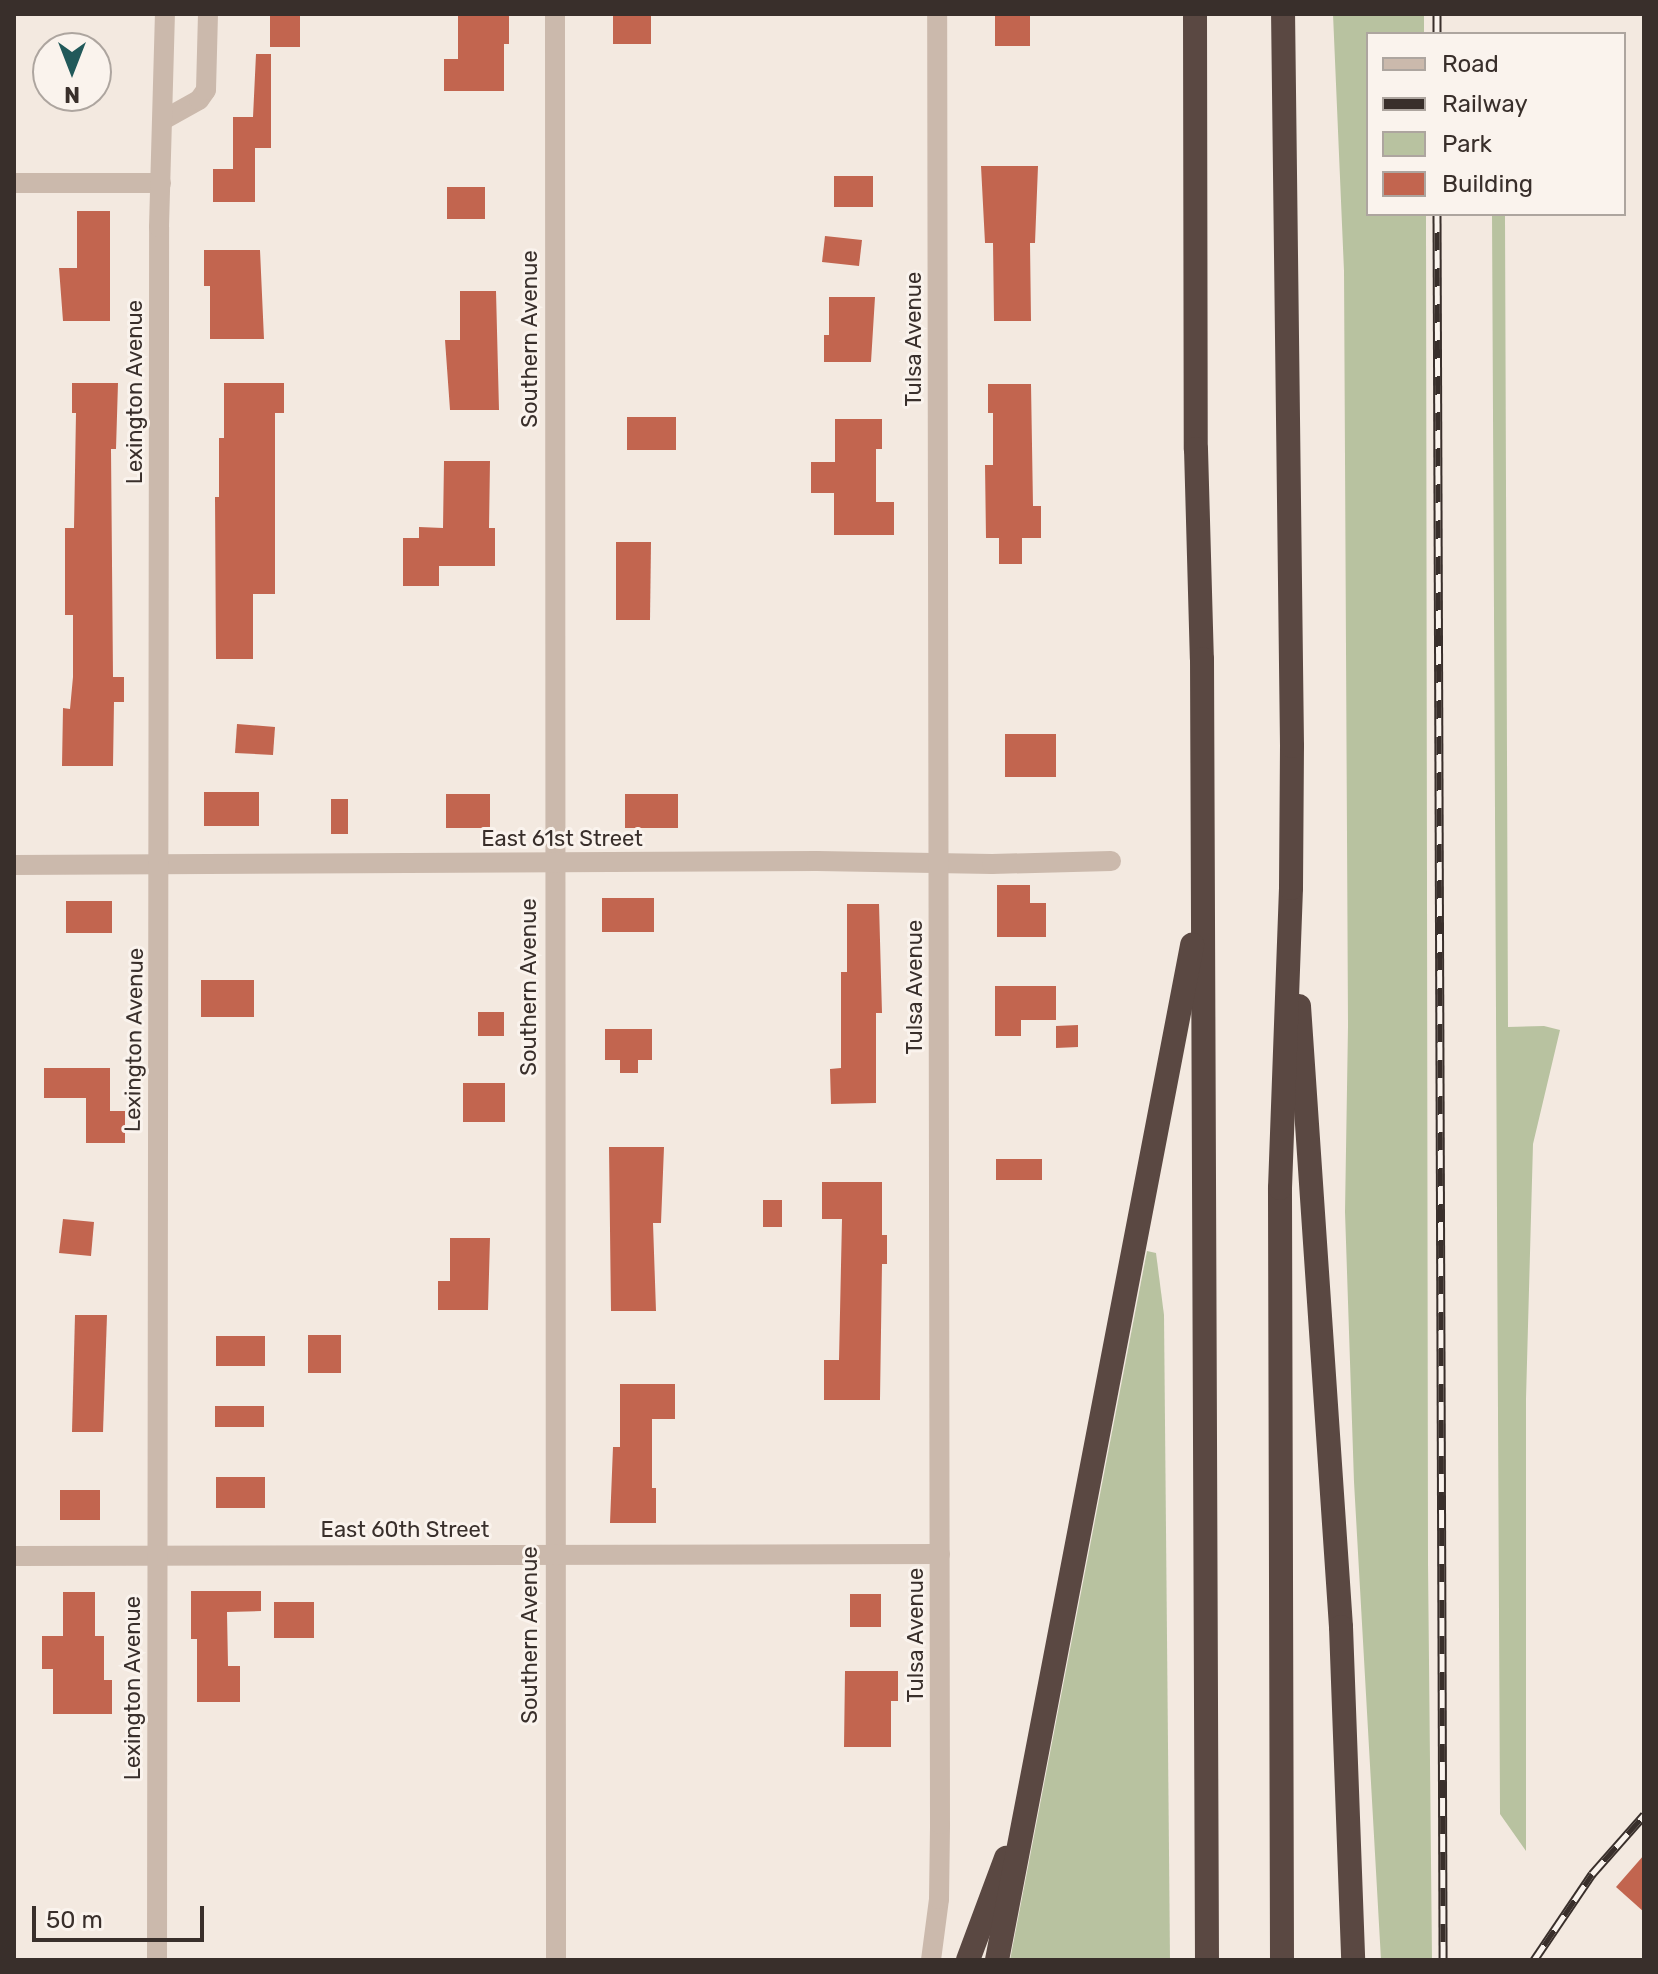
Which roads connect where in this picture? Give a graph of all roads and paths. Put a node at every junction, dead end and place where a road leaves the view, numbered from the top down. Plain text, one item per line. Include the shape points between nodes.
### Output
1 (165, 14) edge
2 (208, 14) edge
3 (555, 14) edge
4 (937, 14) edge
5 (1195, 14) edge
6 (1283, 14) edge
7 (163, 120) junction
8 (14, 183) edge
9 (161, 183) junction
10 (1111, 861) dead end
11 (553, 863) junction
12 (939, 863) junction
13 (14, 865) edge
14 (160, 866) junction
15 (1203, 888) junction
16 (1291, 888) junction
17 (553, 1553) junction
18 (156, 1554) junction
19 (940, 1554) junction
20 (14, 1556) edge
21 (1033, 1784) junction
22 (157, 1960) edge
23 (556, 1960) edge
24 (931, 1960) edge
25 (968, 1960) edge
26 (997, 1960) edge
27 (1207, 1960) edge
28 (1282, 1960) edge
29 (1353, 1960) edge

1 - 7 street, Lexington Avenue
2 - 7 street via 206,90 199,100
3 - 11 street, Southern Avenue
4 - 12 street, Tulsa Avenue
5 - 15 highway
6 - 16 highway
7 - 9 street, Lexington Avenue
8 - 9 street
9 - 14 street, Lexington Avenue
10 - 12 street, East 61st Street
11 - 12 street, East 61st Street
11 - 14 street, East 61st Street
11 - 17 street, Southern Avenue
12 - 19 street, Tulsa Avenue
13 - 14 street, East 61st Street
14 - 18 street, Lexington Avenue
15 - 21 highway
15 - 27 highway
16 - 28 highway via 1280,1188
16 - 29 highway via 1341,1627
17 - 18 street, East 60th Street
17 - 19 street, East 60th Street
17 - 23 street, Southern Avenue
18 - 20 street, East 60th Street
18 - 22 street, Lexington Avenue
19 - 24 street, Tulsa Avenue via 939,1899
21 - 25 highway
21 - 26 highway

